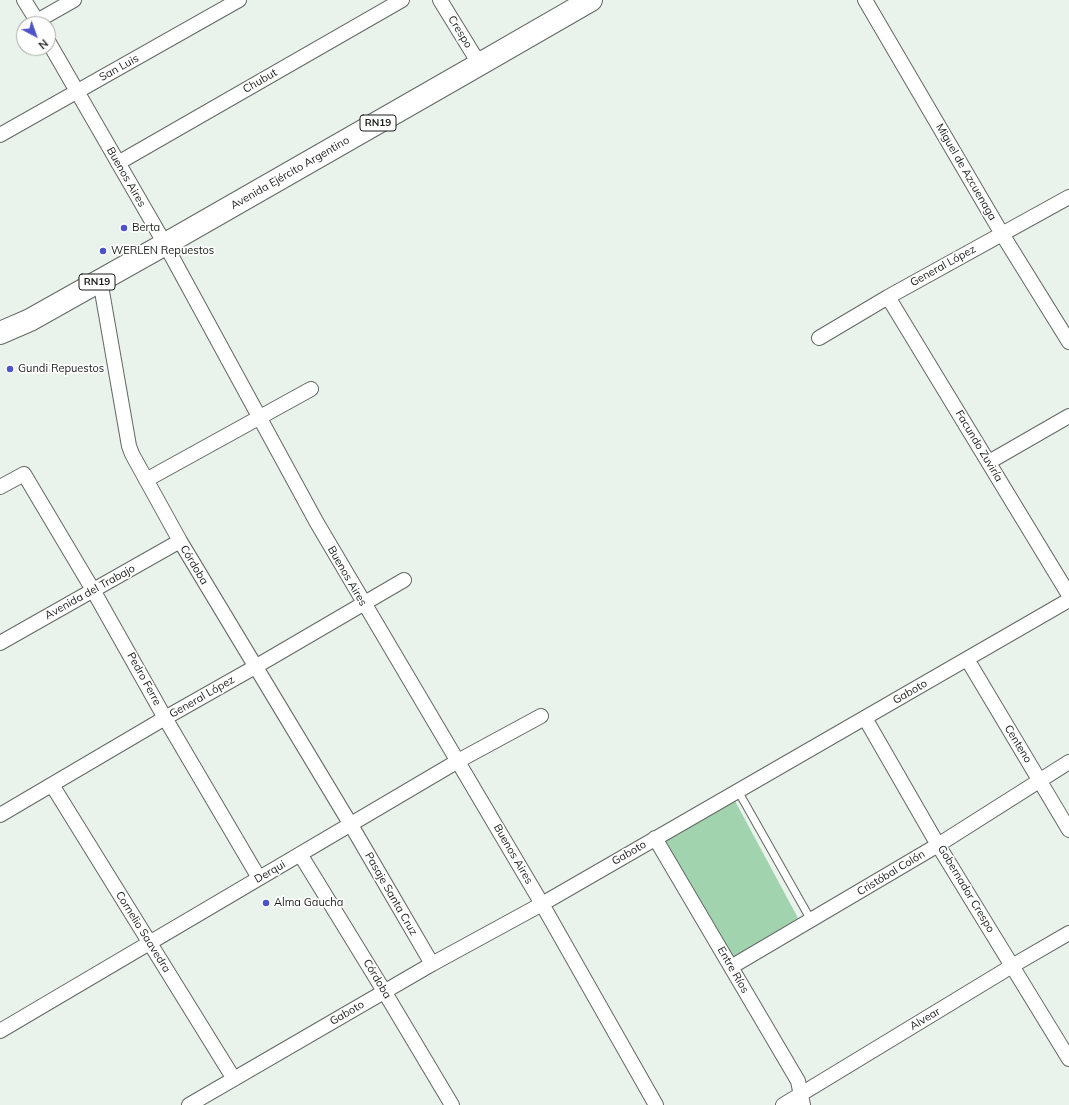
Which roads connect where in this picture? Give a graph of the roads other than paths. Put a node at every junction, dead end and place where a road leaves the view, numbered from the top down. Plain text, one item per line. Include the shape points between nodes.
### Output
1 (24, 0) edge
2 (74, 0) edge
3 (239, 0) edge
4 (402, 0) edge
5 (440, 0) edge
6 (591, 0) edge
7 (865, 0) edge
8 (34, 16) edge
9 (49, 16) edge
10 (56, 55) edge
11 (480, 65) junction
12 (77, 92) junction
13 (0, 135) edge
14 (118, 163) junction
15 (1069, 197) edge
16 (1002, 234) junction
17 (165, 244) junction
18 (100, 280) junction
19 (888, 297) junction
20 (30, 320) junction
21 (0, 333) edge
22 (819, 338) dead end
23 (0, 341) edge
24 (1069, 342) edge
25 (311, 389) dead end
26 (1069, 416) edge
27 (259, 417) junction
28 (989, 462) junction
29 (146, 480) junction
30 (0, 487) edge
31 (180, 541) junction
32 (404, 580) dead end
33 (93, 590) junction
34 (1069, 594) edge
35 (1069, 600) edge
36 (364, 603) junction
37 (0, 643) edge
38 (967, 659) junction
39 (255, 667) junction
40 (542, 716) dead end
41 (165, 718) junction
42 (865, 718) junction
43 (458, 761) junction
44 (1069, 762) edge
45 (1040, 781) junction
46 (52, 785) junction
47 (738, 791) junction
48 (0, 815) edge
49 (351, 824) junction
50 (1069, 830) edge
51 (655, 838) junction
52 (938, 845) junction
53 (300, 854) junction
54 (259, 878) junction
55 (542, 904) junction
56 (811, 920) junction
57 (1069, 933) edge
58 (150, 943) junction
59 (432, 964) junction
60 (1012, 966) junction
61 (731, 967) junction
62 (384, 991) junction
63 (0, 1031) edge
64 (1069, 1060) edge
65 (234, 1079) junction
66 (802, 1100) edge
67 (189, 1105) edge
68 (452, 1105) edge
69 (656, 1105) edge
70 (783, 1105) edge

1 - 8 street
2 - 9 street
3 - 12 street, San Luis
4 - 14 street, Chubut
5 - 11 street, Crespo
6 - 11 main road, Avenida Ejército Argentino / RN19
7 - 16 street, Miguel de Azcuenaga
10 - 12 street, Buenos Aires
11 - 17 main road, Avenida Ejército Argentino / RN19
12 - 13 street, San Luis
12 - 14 street, Buenos Aires
14 - 17 street, Buenos Aires
15 - 16 street, General López
16 - 19 street, General López
16 - 24 street, Miguel de Azcuenaga
17 - 18 main road, Avenida Ejército Argentino / RN19
17 - 27 street, Buenos Aires
18 - 20 main road, Avenida Ejército Argentino / RN19
18 - 29 street, Córdoba via 129,446
19 - 22 street, General López
19 - 28 street, Facundo Zuviría
20 - 21 main road, Avenida Ejército Argentino / RN19
20 - 23 main road, Avenida Ejército Argentino / RN19
25 - 27 street
26 - 28 street
27 - 29 street
27 - 36 street, Buenos Aires
28 - 34 street, Facundo Zuviría
29 - 31 street, Córdoba
30 - 33 street, Pedro Ferre via 24,474
31 - 33 street, Avenida del Trabajo
31 - 39 street, Córdoba
32 - 36 street, General López
33 - 37 street, Avenida del Trabajo
33 - 41 street, Pedro Ferre
35 - 38 street, Gaboto
36 - 39 street, General López
36 - 43 street, Buenos Aires
38 - 42 street, Gaboto
38 - 45 street, Centeno
39 - 41 street, General López
39 - 49 street, Córdoba
40 - 43 street, Derqui
41 - 46 street, General López
41 - 54 street, Pedro Ferre
42 - 47 street, Gaboto
42 - 52 street, Gobernador Crespo
43 - 49 street, Derqui
43 - 55 street, Buenos Aires
44 - 45 street, Cristóbal Colón
45 - 50 street, Centeno
45 - 52 street, Cristóbal Colón
46 - 48 street, General López
46 - 58 street, Cornelio Saavedra
47 - 51 street, Gaboto
47 - 56 lane
49 - 53 street, Derqui
49 - 59 street, Pasaje Santa Cruz
51 - 55 street, Gaboto
51 - 61 street, Entre Ríos
52 - 56 street, Cristóbal Colón
52 - 60 street, Gobernador Crespo
53 - 54 street, Derqui
53 - 62 street, Córdoba
54 - 58 street, Derqui
55 - 59 street, Gaboto
55 - 69 street, Buenos Aires
56 - 61 street, Cristóbal Colón
57 - 60 street, Alvear
58 - 63 street, Derqui
58 - 65 street, Cornelio Saavedra
59 - 62 street, Gaboto
60 - 64 street, Gobernador Crespo
60 - 66 street, Alvear
61 - 66 street, Entre Ríos via 798,1081
62 - 65 street, Gaboto
62 - 68 street, Córdoba
65 - 67 street, Gaboto
66 - 70 street, Alvear

